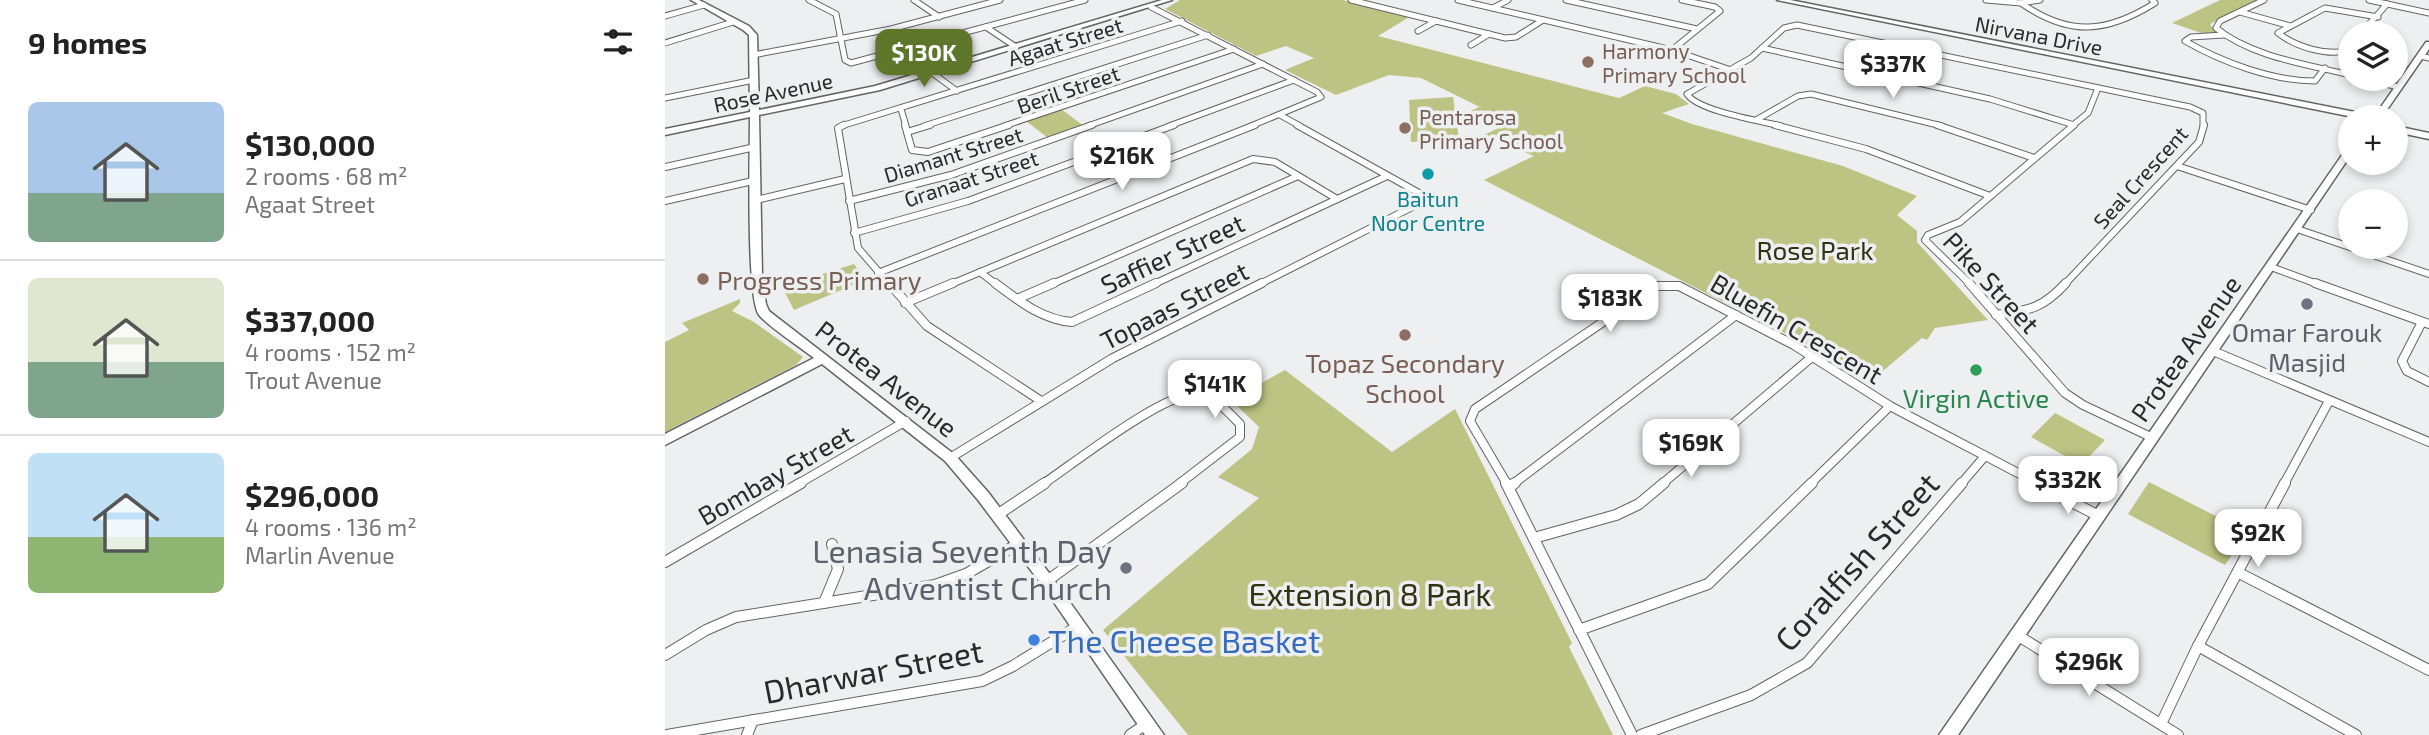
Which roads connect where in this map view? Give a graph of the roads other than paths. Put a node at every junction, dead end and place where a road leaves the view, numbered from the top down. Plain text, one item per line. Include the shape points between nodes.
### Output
1 (809, 0) edge
2 (914, 0) edge
3 (1000, 0) edge
4 (1085, 0) edge
5 (1169, 0) edge
6 (1351, 0) edge
7 (1458, 0) edge
8 (1508, 0) edge
9 (1566, 0) edge
10 (1682, 0) edge
11 (1780, 0) edge
12 (1986, 0) edge
13 (2040, 0) edge
14 (2152, 0) edge
15 (2264, 0) edge
16 (2369, 0) edge
17 (699, 2) edge
18 (2021, 3) junction
19 (2387, 4) junction
20 (1151, 7) junction
21 (1493, 8) junction
22 (2240, 12) junction
23 (2429, 13) edge
24 (665, 16) edge
25 (939, 17) junction
26 (2378, 17) junction
27 (1543, 20) junction
28 (1182, 21) junction
29 (1436, 21) junction
30 (2374, 21) edge
31 (733, 22) junction
32 (2290, 26) junction
33 (986, 27) junction
34 (1697, 29) junction
35 (1418, 31) dead end
36 (1489, 34) junction
37 (1208, 35) junction
38 (2224, 35) junction
39 (841, 38) junction
40 (665, 43) edge
41 (2429, 44) edge
42 (1471, 45) dead end
43 (1016, 47) junction
44 (1762, 48) junction
45 (1234, 49) junction
46 (1672, 50) junction
47 (2338, 53) edge
48 (753, 55) junction
49 (2425, 57) edge
50 (1263, 64) junction
51 (2325, 68) junction
52 (1731, 70) junction
53 (931, 72) junction
54 (2338, 72) edge
55 (2408, 76) edge
56 (2168, 78) junction
57 (754, 80) junction
58 (1294, 80) junction
59 (2098, 88) junction
60 (957, 91) junction
61 (665, 98) edge
62 (901, 109) junction
63 (2338, 112) edge
64 (754, 113) junction
65 (1280, 115) junction
66 (2338, 117) edge
67 (1756, 120) junction
68 (2074, 125) junction
69 (2408, 126) edge
70 (2429, 130) edge
71 (665, 132) edge
72 (907, 132) junction
73 (2408, 133) edge
74 (2429, 136) edge
75 (755, 147) junction
76 (2034, 158) junction
77 (2177, 166) junction
78 (665, 167) edge
79 (2338, 171) edge
80 (1298, 176) junction
81 (1387, 176) junction
82 (845, 179) junction
83 (757, 180) junction
84 (1990, 196) junction
85 (756, 200) junction
86 (1337, 200) junction
87 (665, 201) edge
88 (849, 201) junction
89 (2311, 210) junction
90 (2297, 229) junction
91 (854, 233) junction
92 (2271, 267) junction
93 (878, 272) junction
94 (980, 272) junction
95 (2429, 274) edge
96 (1017, 299) junction
97 (905, 303) junction
98 (1736, 315) junction
99 (1996, 315) junction
100 (2425, 323) edge
101 (2213, 351) junction
102 (1812, 356) junction
103 (822, 359) junction
104 (2429, 382) edge
105 (1041, 401) junction
106 (2329, 401) junction
107 (1891, 406) junction
108 (906, 421) junction
109 (2153, 438) junction
110 (665, 440) edge
111 (2429, 442) edge
112 (1985, 456) junction
113 (950, 458) junction
114 (1509, 487) junction
115 (997, 515) junction
116 (2099, 516) junction
117 (1534, 538) junction
118 (832, 544) dead end
119 (1018, 544) junction
120 (665, 562) edge
121 (2239, 573) junction
122 (1047, 581) junction
123 (824, 603) junction
124 (1078, 626) junction
125 (1579, 630) junction
126 (2017, 635) junction
127 (2198, 646) junction
128 (665, 655) edge
129 (2429, 670) edge
130 (753, 720) junction
131 (2161, 724) junction
132 (1151, 729) edge
133 (667, 735) edge
134 (747, 735) edge
135 (1130, 735) edge
136 (1632, 735) edge
137 (1641, 735) edge
138 (1948, 735) edge
139 (2178, 735) edge
140 (2357, 735) edge

1 - 39 street via 836,14
2 - 25 street
3 - 25 street
4 - 33 street
5 - 20 street, Rose Avenue
6 - 29 street
7 - 21 street
8 - 21 street
9 - 34 street
10 - 34 street via 1720,10
11 - 56 street, Nirvana Drive
12 - 18 street
13 - 18 street
14 - 18 street via 2152,5 2097,28 2039,14
15 - 22 street
16 - 19 street
17 - 24 street
17 - 31 street, Protea Avenue
19 - 23 street
19 - 26 street
20 - 28 street
20 - 43 street, Rose Avenue
21 - 27 street
22 - 32 street
22 - 38 street via 2216,24
25 - 39 street
26 - 30 street
26 - 32 street via 2329,8
27 - 36 street via 1514,37
27 - 46 street
28 - 37 street
28 - 60 street, Agaat Street
29 - 35 street
29 - 36 street
31 - 40 street
31 - 48 street, Protea Avenue via 753,34
32 - 47 street via 2278,34
33 - 39 street via 855,63 845,60
33 - 43 street
34 - 46 street
36 - 42 street
37 - 45 street
37 - 72 street
38 - 51 street
38 - 51 street via 2185,41 2254,69 2302,82 2315,81
39 - 48 street
41 - 49 street
43 - 53 street, Rose Avenue
44 - 52 street, Seal Crescent
44 - 59 street, Seal Crescent via 1786,27 1800,25
44 - 68 street via 1990,99
45 - 50 street
45 - 72 street, Beril Street via 933,151 913,151
46 - 52 street
48 - 57 street, Protea Avenue
49 - 55 street
50 - 58 street
50 - 88 street, Diamant Street via 950,175
51 - 54 street
52 - 67 street, Seal Crescent via 1689,93 1688,98
53 - 60 street
53 - 64 street, Rose Avenue
56 - 63 street, Nirvana Drive
56 - 66 street, Nirvana Drive
57 - 61 street
57 - 64 street, Protea Avenue
58 - 65 street via 1321,96
58 - 91 street, Granaat Street via 968,201
59 - 68 street, Pike Street via 2092,109
59 - 77 street, Seal Crescent via 2203,113 2201,138
60 - 62 street, Agaat Street
62 - 72 street
62 - 82 street, Agaat Street via 838,128
64 - 71 street, Rose Avenue
64 - 75 street, Protea Avenue
65 - 81 street
65 - 93 street
67 - 76 street via 1798,96 1811,94 1935,124
67 - 84 street, Seal Crescent via 1866,149
68 - 76 street, Pike Street
69 - 70 street
73 - 74 street
75 - 78 street
75 - 83 street, Protea Avenue
76 - 84 street, Pike Street
77 - 89 street
77 - 99 street, Seal Crescent via 2048,302 2032,310
79 - 89 street, Protea Avenue
80 - 86 street
80 - 94 street via 1270,160 1251,160
80 - 96 street
81 - 86 street, Saffier Street
81 - 105 street, Topaas Street via 1419,193 1424,201 1113,358
82 - 85 street
82 - 88 street
83 - 85 street, Protea Avenue
83 - 87 street
84 - 99 street, Pike Street via 1954,226 1925,240
85 - 103 street, Protea Avenue via 761,308 773,323
86 - 96 street, Saffier Street via 1076,321 1056,321
88 - 91 street
89 - 90 street, Protea Avenue
90 - 92 street, Protea Avenue
90 - 95 street
91 - 93 street via 858,248
92 - 100 street
92 - 101 street, Protea Avenue
93 - 97 street
94 - 96 street, Saffier Street
94 - 97 street
97 - 105 street via 936,333
98 - 102 street, Bluefin Crescent
98 - 114 street
98 - 114 street, Bluefin Crescent via 1679,286 1656,286 1475,409 1471,426
99 - 109 street, Pike Street via 2070,397
100 - 104 street via 2402,361 2407,371
101 - 106 street
101 - 109 street, Protea Avenue
102 - 107 street, Bluefin Crescent
102 - 117 street via 1639,504
103 - 108 street, Protea Avenue
103 - 110 street
105 - 113 street, Topaas Street
106 - 111 street
106 - 121 street
107 - 112 street, Bluefin Crescent
107 - 125 street via 1708,584
108 - 113 street, Protea Avenue
108 - 120 street, Bombay Street
109 - 116 street, Protea Avenue
112 - 116 street, Bluefin Crescent
112 - 137 street, Coralfish Street via 1807,663 1749,694
113 - 115 street, Protea Avenue
114 - 117 street, Bluefin Crescent
115 - 119 street, Protea Avenue
115 - 122 street via 1182,395 1206,394 1240,424 1242,433 1233,446
116 - 126 street, Protea Avenue
117 - 125 street, Bluefin Crescent
118 - 123 street via 838,569
119 - 122 street, Protea Avenue
119 - 123 street via 949,581
121 - 127 street
121 - 129 street
122 - 124 street, Protea Avenue
123 - 128 street via 736,617
124 - 130 street, Dharwar Street via 982,681
124 - 132 street, Protea Avenue
125 - 136 street, Bluefin Crescent
126 - 131 street
126 - 138 street, Protea Avenue
127 - 131 street
127 - 140 street
130 - 133 street, Dharwar Street
130 - 134 street
131 - 139 street
132 - 135 street

